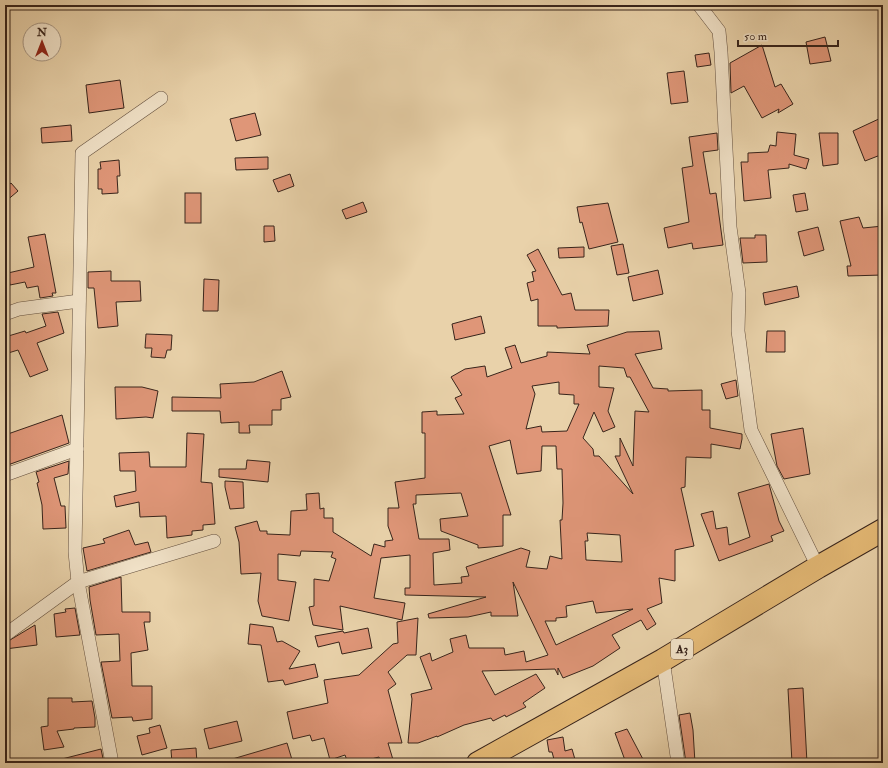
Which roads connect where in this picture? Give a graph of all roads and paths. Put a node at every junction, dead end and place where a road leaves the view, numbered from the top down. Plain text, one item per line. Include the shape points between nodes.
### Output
1 (699, 5) edge
2 (161, 98) dead end
3 (79, 301) junction
4 (5, 314) edge
5 (78, 449) junction
6 (5, 475) edge
7 (883, 530) edge
8 (214, 541) dead end
9 (818, 567) junction
10 (78, 582) junction
11 (5, 635) edge
12 (663, 660) junction
13 (112, 763) edge
14 (478, 763) edge
15 (678, 763) edge

1 - 9 street via 719,31 722,52 730,227 739,293 738,331 751,430
2 - 3 street via 82,152
3 - 4 street via 19,309
3 - 5 street
5 - 6 street
5 - 10 street via 75,552
7 - 9 highway, A3
8 - 10 street
9 - 12 highway, A3
10 - 11 street
10 - 13 street
12 - 14 highway, A3
12 - 15 street

